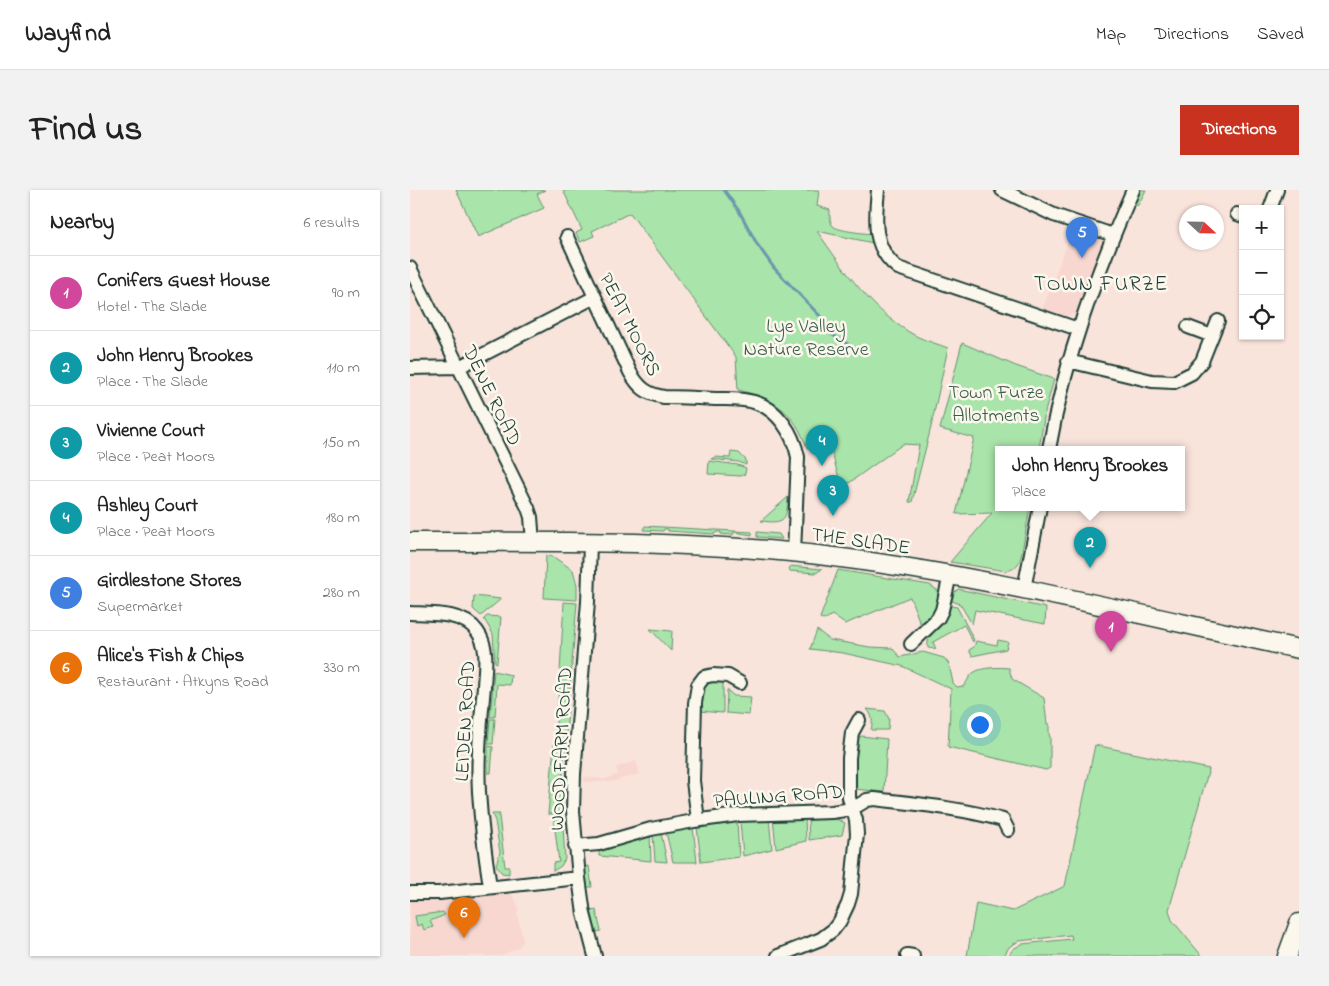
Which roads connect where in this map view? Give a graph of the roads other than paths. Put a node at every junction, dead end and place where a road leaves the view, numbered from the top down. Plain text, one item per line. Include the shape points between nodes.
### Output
1 (878, 190) edge
2 (1002, 190) edge
3 (1133, 190) edge
4 (1277, 190) edge
5 (1271, 205) edge
6 (1113, 234) junction
7 (567, 237) dead end
8 (410, 268) edge
9 (595, 297) junction
10 (1218, 321) dead end
11 (1188, 327) dead end
12 (1078, 329) junction
13 (1212, 336) junction
14 (1068, 361) junction
15 (410, 368) edge
16 (459, 368) junction
17 (1051, 446) edge
18 (1039, 511) edge
19 (410, 542) edge
20 (533, 542) junction
21 (590, 543) junction
22 (794, 553) junction
23 (950, 575) junction
24 (1024, 589) junction
25 (410, 613) edge
26 (912, 644) dead end
27 (1299, 649) edge
28 (740, 683) dead end
29 (859, 720) dead end
30 (852, 809) junction
31 (698, 820) junction
32 (1008, 830) dead end
33 (575, 846) junction
34 (579, 878) junction
35 (490, 886) junction
36 (410, 893) edge
37 (1299, 925) edge
38 (595, 956) edge
39 (778, 956) edge
40 (1287, 956) edge

1 - 12 street via 879,242 887,259 898,268
2 - 6 street via 1054,215
3 - 6 street
4 - 5 street
6 - 12 street
7 - 9 street, PEAT MOORS
8 - 16 street, DENE ROAD
9 - 16 street
9 - 22 street, PEAT MOORS via 630,372 645,391 664,397 754,402 786,426 798,457
10 - 13 street
11 - 13 street
12 - 14 street
13 - 14 street via 1199,365 1192,373 1174,382 1152,381
14 - 17 street
15 - 16 street
16 - 20 street, DENE ROAD via 528,508
18 - 24 street
19 - 20 main road, THE SLADE
20 - 21 main road, THE SLADE
21 - 22 main road, THE SLADE
21 - 33 street, WOOD FARM ROAD via 574,774
22 - 23 main road, THE SLADE
23 - 24 main road, THE SLADE
23 - 26 street via 938,618
24 - 27 main road, THE SLADE
25 - 35 street, LEIDEN ROAD via 463,620 474,626 484,644 486,665 479,791
28 - 31 street via 728,676 713,674 704,677 698,685 693,780
29 - 30 street via 852,732 849,758 848,787
30 - 31 street, PAULING ROAD
30 - 32 street, PAULING ROAD via 867,800 933,806 1003,820
30 - 39 street via 857,834 851,894 844,914 833,930 821,939
31 - 33 street, PAULING ROAD via 599,844
33 - 34 street, WOOD FARM ROAD
34 - 35 street
34 - 38 street, WOOD FARM ROAD
35 - 36 street via 439,893
37 - 40 main road

